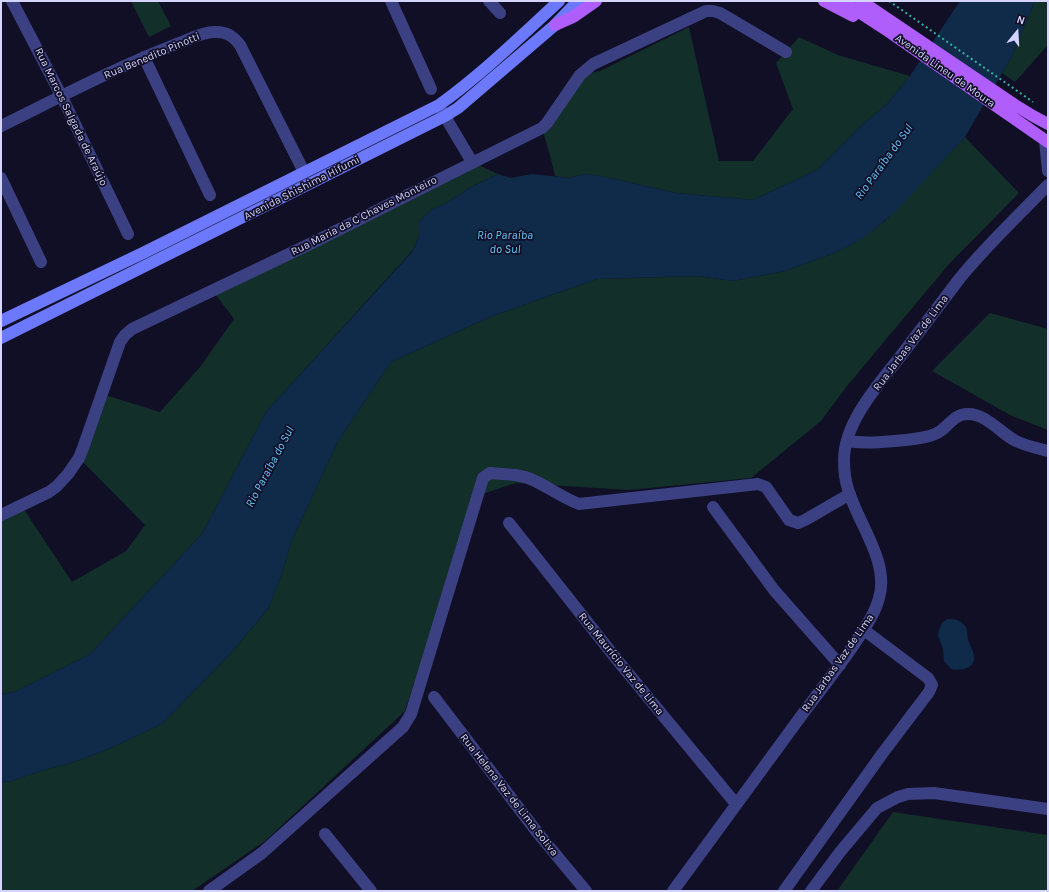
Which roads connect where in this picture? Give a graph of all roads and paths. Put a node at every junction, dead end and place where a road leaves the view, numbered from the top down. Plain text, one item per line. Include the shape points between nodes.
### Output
1 (12, 1) edge
2 (391, 1) edge
3 (489, 1) edge
4 (559, 1) edge
5 (578, 1) edge
6 (596, 1) edge
7 (824, 1) edge
8 (842, 1) edge
9 (862, 1) edge
10 (890, 1) edge
11 (500, 14) dead end
12 (876, 23) junction
13 (555, 25) junction
14 (893, 28) junction
15 (786, 52) dead end
16 (144, 57) junction
17 (431, 89) dead end
18 (62, 97) junction
19 (1029, 99) dead end
20 (439, 104) junction
21 (445, 116) junction
22 (1048, 124) edge
23 (1, 126) edge
24 (1046, 142) edge
25 (472, 162) junction
26 (1048, 170) edge
27 (304, 172) junction
28 (1, 178) edge
29 (1048, 185) edge
30 (210, 195) dead end
31 (128, 234) dead end
32 (41, 262) dead end
33 (1, 321) edge
34 (1, 338) edge
35 (847, 441) junction
36 (1048, 451) edge
37 (850, 494) junction
38 (713, 507) dead end
39 (1, 514) edge
40 (509, 523) dead end
41 (864, 630) junction
42 (840, 665) junction
43 (434, 697) dead end
44 (736, 804) junction
45 (1048, 809) edge
46 (325, 834) dead end
47 (209, 891) edge
48 (371, 891) edge
49 (586, 891) edge
50 (673, 891) edge
51 (784, 891) edge
52 (811, 891) edge

1 - 18 street, Rua Marcos Salgada de Araújo
2 - 17 street
3 - 11 street
4 - 20 street, Avenida Shishima Hifumi
5 - 13 street, Avenida Shishima Hifumi
6 - 13 main road via 573,17
7 - 12 main road via 863,21
8 - 12 main road, Avenida Lineu de Moura
9 - 14 main road, Avenida Lineu de Moura
10 - 19 path
12 - 14 main road, Avenida Lineu de Moura
13 - 21 street, Avenida Shishima Hifumi via 458,108
14 - 22 main road
14 - 24 main road, Avenida Lineu de Moura
15 - 25 street, Rua Maria da C Chaves Monteiro via 720,13 706,11 594,64 580,75 542,128
16 - 18 street, Rua Benedito Pinotti
16 - 27 street, Rua Benedito Pinotti via 208,32 227,33 240,45
16 - 30 street
18 - 23 street, Rua Benedito Pinotti
18 - 31 street, Rua Marcos Salgada de Araújo
20 - 21 street
20 - 27 street, Avenida Shishima Hifumi
21 - 25 street
21 - 34 street, Avenida Shishima Hifumi
24 - 26 street
25 - 39 street, Rua Maria da C Chaves Monteiro via 129,332 120,342 84,448 68,474 49,492
27 - 33 street, Avenida Shishima Hifumi
28 - 32 street
29 - 35 street, Rua Jarbas Vaz de Lima via 994,239 961,278 864,405
35 - 36 street via 866,443 922,438 939,432 953,419 967,414 981,417 1016,441
35 - 37 street, Rua Jarbas Vaz de Lima via 844,458
37 - 41 street, Rua Jarbas Vaz de Lima via 881,569 880,596
37 - 47 street via 798,523 789,520 766,487 758,484 579,504 567,500 534,480 522,476 490,473 483,478 411,714 403,727 262,853
38 - 42 street via 774,590
40 - 44 street, Rua Maurício Vaz de Lima
41 - 42 street, Rua Jarbas Vaz de Lima
41 - 51 street via 928,678 932,684 929,692
42 - 44 street, Rua Jarbas Vaz de Lima
43 - 49 street, Rua Helena Vaz de Lima Soliva
44 - 50 street, Rua Jarbas Vaz de Lima
45 - 52 street via 934,793 898,797 877,808
46 - 48 street

